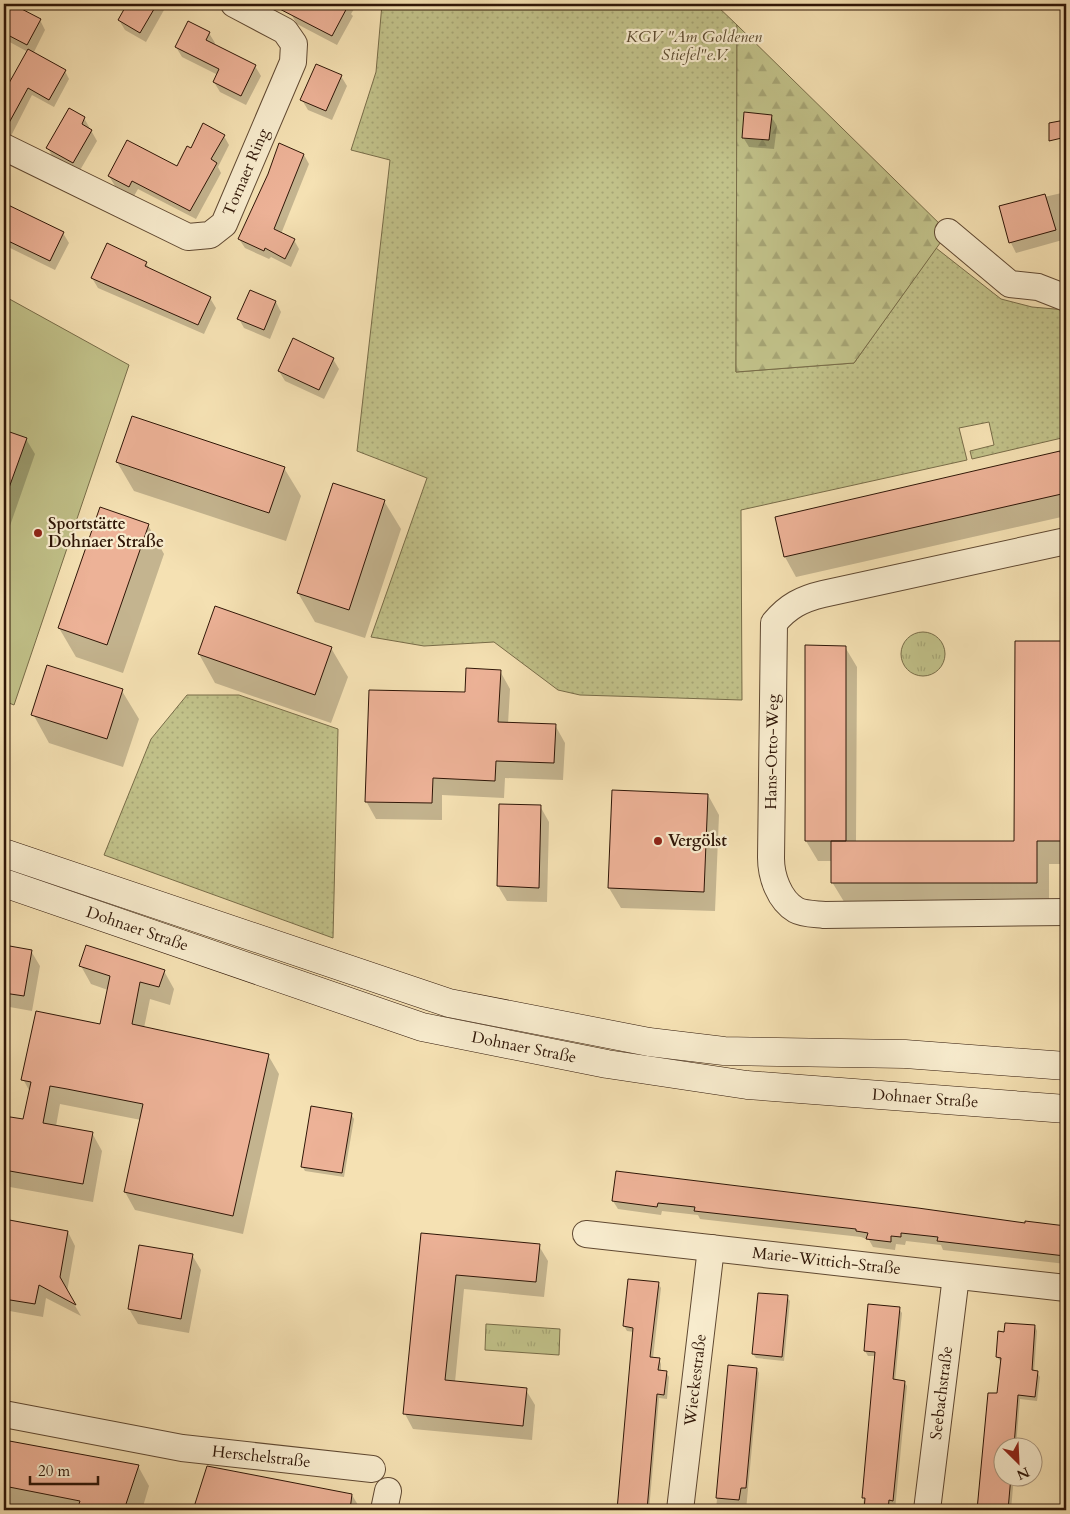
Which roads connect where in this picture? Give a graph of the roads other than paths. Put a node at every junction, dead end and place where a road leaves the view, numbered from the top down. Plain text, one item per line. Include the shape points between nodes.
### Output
1 (234, 4) edge
2 (4, 147) edge
3 (948, 232) dead end
4 (1066, 297) edge
5 (1066, 540) edge
6 (4, 853) edge
7 (4, 883) edge
8 (1066, 912) edge
9 (1066, 1066) edge
10 (1066, 1110) edge
11 (586, 1234) dead end
12 (711, 1248) junction
13 (956, 1276) junction
14 (1066, 1288) edge
15 (4, 1414) edge
16 (372, 1470) dead end
17 (680, 1510) edge
18 (927, 1510) edge

1 - 2 street, Tornaer Ring via 285,31 294,44 293,62 224,224 210,235 188,237
3 - 4 street via 1010,284 1038,287
5 - 8 street, Hans-Otto-Weg via 815,596 787,608 774,622 770,858 775,881 784,900 797,911 824,915
6 - 9 main road, Dohnaer Straße via 458,1005 649,1042 724,1051 905,1054
7 - 10 main road, Dohnaer Straße via 422,1027 608,1064 747,1085
11 - 12 street, Marie-Wittich-Straße
12 - 13 street, Marie-Wittich-Straße
12 - 17 street, Wieckestraße
13 - 14 street, Marie-Wittich-Straße
13 - 18 street, Seebachstraße
15 - 16 street, Herschelstraße via 182,1448

